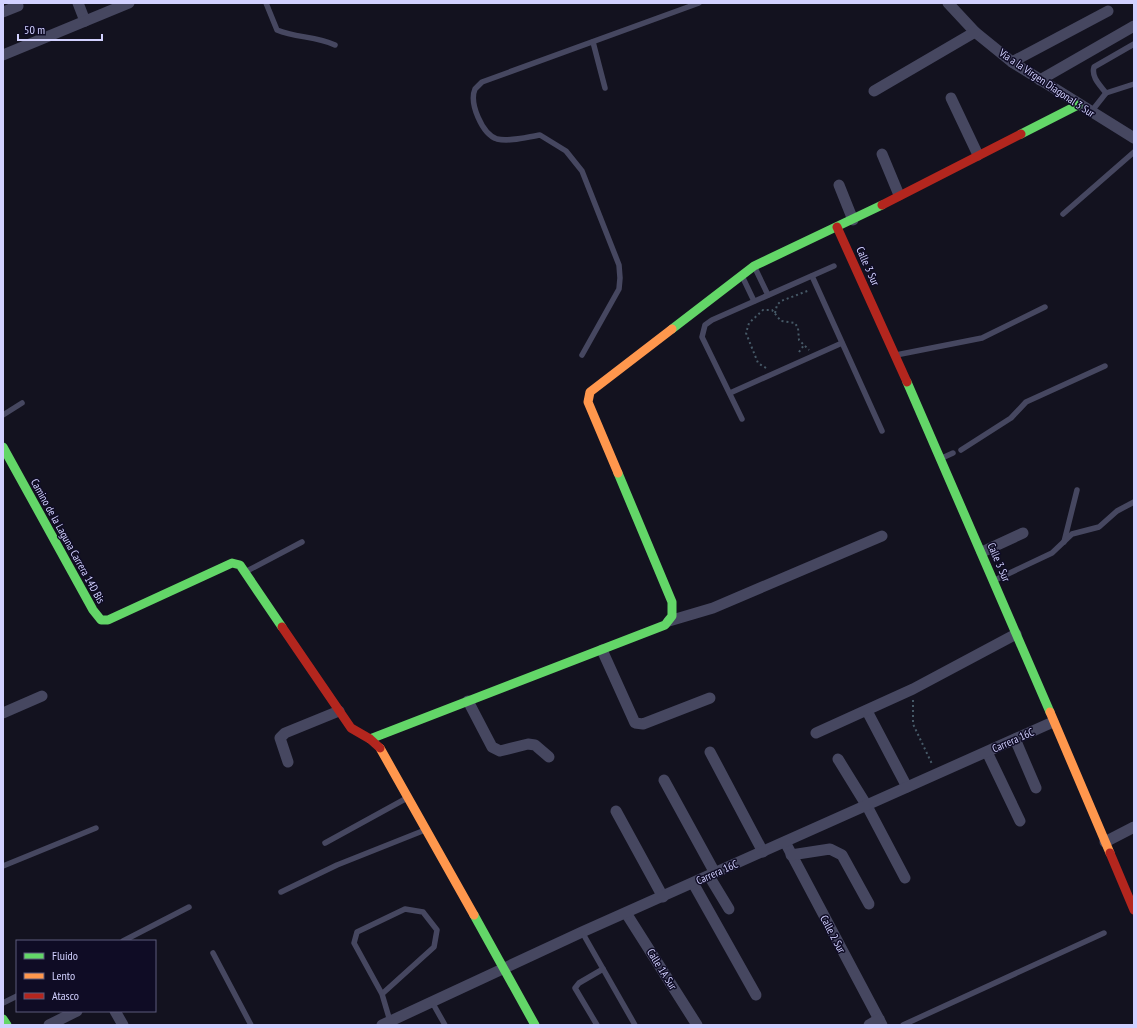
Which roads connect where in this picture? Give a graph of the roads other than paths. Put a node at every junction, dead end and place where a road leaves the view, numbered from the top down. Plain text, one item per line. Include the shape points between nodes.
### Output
1 (78, 3) edge
2 (129, 3) edge
3 (266, 3) edge
4 (699, 3) edge
5 (948, 3) edge
6 (18, 6) dead end
7 (1108, 11) dead end
8 (3, 12) edge
9 (85, 21) junction
10 (1134, 26) edge
11 (975, 32) junction
12 (593, 42) junction
13 (335, 44) dead end
14 (1134, 44) edge
15 (3, 55) edge
16 (1012, 62) junction
17 (1040, 80) junction
18 (1134, 84) edge
19 (605, 88) dead end
20 (874, 91) dead end
21 (1106, 93) junction
22 (951, 98) dead end
23 (1078, 104) junction
24 (1090, 113) junction
25 (1134, 138) edge
26 (1134, 152) edge
27 (882, 154) dead end
28 (978, 156) junction
29 (839, 185) dead end
30 (899, 195) junction
31 (1063, 214) dead end
32 (853, 220) junction
33 (837, 227) junction
34 (754, 266) junction
35 (834, 266) dead end
36 (741, 274) junction
37 (812, 276) junction
38 (768, 295) junction
39 (754, 301) junction
40 (1045, 307) dead end
41 (842, 343) junction
42 (582, 355) dead end
43 (895, 355) junction
44 (1105, 366) dead end
45 (730, 393) junction
46 (22, 403) dead end
47 (3, 416) edge
48 (742, 419) dead end
49 (882, 431) dead end
50 (3, 447) edge
51 (961, 450) dead end
52 (953, 453) dead end
53 (941, 458) junction
54 (1077, 490) dead end
55 (1134, 502) edge
56 (1023, 533) dead end
57 (882, 536) dead end
58 (302, 542) dead end
59 (1064, 542) junction
60 (982, 552) junction
61 (245, 572) junction
62 (994, 580) junction
63 (669, 621) junction
64 (1016, 634) junction
65 (602, 650) junction
66 (42, 696) dead end
67 (710, 698) dead end
68 (468, 701) junction
69 (339, 711) junction
70 (867, 711) junction
71 (3, 713) edge
72 (1053, 722) junction
73 (816, 733) dead end
74 (370, 739) junction
75 (1015, 739) junction
76 (710, 752) dead end
77 (987, 752) junction
78 (548, 757) dead end
79 (838, 759) dead end
80 (288, 762) dead end
81 (664, 780) dead end
82 (907, 787) junction
83 (1036, 788) dead end
84 (408, 797) junction
85 (867, 806) junction
86 (616, 811) dead end
87 (1020, 821) dead end
88 (96, 828) dead end
89 (1134, 828) edge
90 (426, 830) junction
91 (785, 842) junction
92 (1105, 842) junction
93 (325, 843) dead end
94 (764, 852) junction
95 (791, 855) junction
96 (3, 866) edge
97 (712, 875) junction
98 (905, 878) dead end
99 (693, 883) junction
100 (281, 892) dead end
101 (663, 896) junction
102 (868, 904) dead end
103 (189, 907) dead end
104 (729, 909) dead end
105 (1134, 910) edge
106 (626, 913) junction
107 (582, 932) junction
108 (1104, 933) dead end
109 (125, 940) edge
110 (213, 953) dead end
111 (504, 969) junction
112 (603, 969) junction
113 (382, 994) junction
114 (756, 995) dead end
115 (16, 996) edge
116 (432, 1002) junction
117 (3, 1003) edge
118 (76, 1012) edge
119 (116, 1012) edge
120 (3, 1019) edge
121 (880, 1022) edge
122 (386, 1023) edge
123 (7, 1025) edge
124 (49, 1025) edge
125 (124, 1025) edge
126 (251, 1025) edge
127 (445, 1025) edge
128 (534, 1025) edge
129 (597, 1025) edge
130 (635, 1025) edge
131 (697, 1025) edge
132 (869, 1025) edge
133 (902, 1025) edge

1 - 9 street
2 - 9 street
3 - 13 lane via 277,30 289,35 323,39
4 - 12 lane
5 - 11 street, Vía a la Virgen Diagonal 3 Sur
6 - 8 street
7 - 16 street
9 - 15 street
10 - 17 street
11 - 16 street, Vía a la Virgen Diagonal 3 Sur
11 - 20 street
12 - 19 lane
12 - 42 lane via 482,82 476,89 473,101 483,129 489,136 506,140 540,135 566,152 582,171 619,265 620,278 619,289
14 - 21 lane via 1094,67 1093,76
16 - 17 street, Vía a la Virgen Diagonal 3 Sur
17 - 23 street, Vía a la Virgen Diagonal 3 Sur
18 - 21 lane
21 - 24 lane
22 - 28 street
23 - 24 street, Vía a la Virgen Diagonal 3 Sur
23 - 28 street
24 - 25 street, Vía a la Virgen Diagonal 3 Sur
26 - 31 lane
27 - 30 street
28 - 30 street
29 - 32 street
30 - 32 street
32 - 33 street
33 - 34 street
33 - 43 street, Calle 3 Sur
34 - 36 street
34 - 38 lane
35 - 37 lane
36 - 39 lane
36 - 63 street via 590,392 588,397 672,602 672,616
37 - 38 lane
37 - 41 lane
38 - 39 lane
39 - 45 lane via 708,322 702,332 702,337
40 - 43 lane via 982,338
41 - 45 lane
41 - 49 lane
43 - 53 street, Calle 3 Sur
44 - 51 lane via 1026,402 1011,418
45 - 48 lane
46 - 47 lane
50 - 61 street, Camino de la Laguna Carrera 14D Bis via 93,610 101,620 108,620 232,563 237,563
52 - 53 lane
53 - 60 street, Calle 3 Sur
54 - 59 lane
55 - 59 lane via 1117,510 1099,527 1072,534
56 - 60 street
57 - 63 street via 713,608
58 - 61 lane
59 - 62 lane via 1052,553
60 - 62 street, Calle 3 Sur
61 - 69 street
62 - 64 street, Calle 3 Sur
63 - 65 street via 665,625
64 - 70 street
64 - 72 street, Calle 3 Sur
65 - 67 street via 635,723 643,724
65 - 68 street
66 - 71 street
68 - 74 street
68 - 78 street via 492,747 500,751 528,744 534,745
69 - 74 street via 350,728
69 - 80 street via 285,733 280,738
70 - 73 street
70 - 82 street
72 - 75 street, Carrera 16C
72 - 92 street, Calle 3 Sur
74 - 84 street via 382,750
75 - 77 street, Carrera 16C
75 - 83 street
76 - 94 street
77 - 82 street, Carrera 16C
77 - 87 street
79 - 85 street
81 - 97 street
82 - 85 street, Carrera 16C
84 - 90 street
84 - 93 lane
85 - 91 street, Carrera 16C
85 - 98 street
86 - 101 street
88 - 96 lane
89 - 92 street
90 - 100 lane via 337,865
90 - 111 street
91 - 94 street, Carrera 16C
91 - 95 street, Calle 2 Sur
92 - 105 street, Calle 3 Sur
94 - 97 street, Carrera 16C
95 - 102 street via 830,849 842,855
95 - 121 street, Calle 2 Sur
97 - 99 street, Carrera 16C
97 - 104 street
99 - 101 street, Carrera 16C
99 - 114 street
101 - 106 street, Carrera 16C
103 - 109 lane
106 - 107 street, Carrera 16C
106 - 131 street, Calle 1A Sur
107 - 111 street, Carrera 16C
107 - 112 lane
108 - 133 lane
110 - 126 lane
111 - 116 street, Carrera 16C
111 - 128 street
112 - 129 lane via 575,988
112 - 130 lane
113 - 113 lane via 434,947 437,930 423,912 405,909 357,932 354,944
113 - 122 lane
115 - 117 lane
116 - 122 street, Carrera 16C
116 - 127 lane
118 - 124 street
119 - 125 street
120 - 123 street
121 - 132 street

